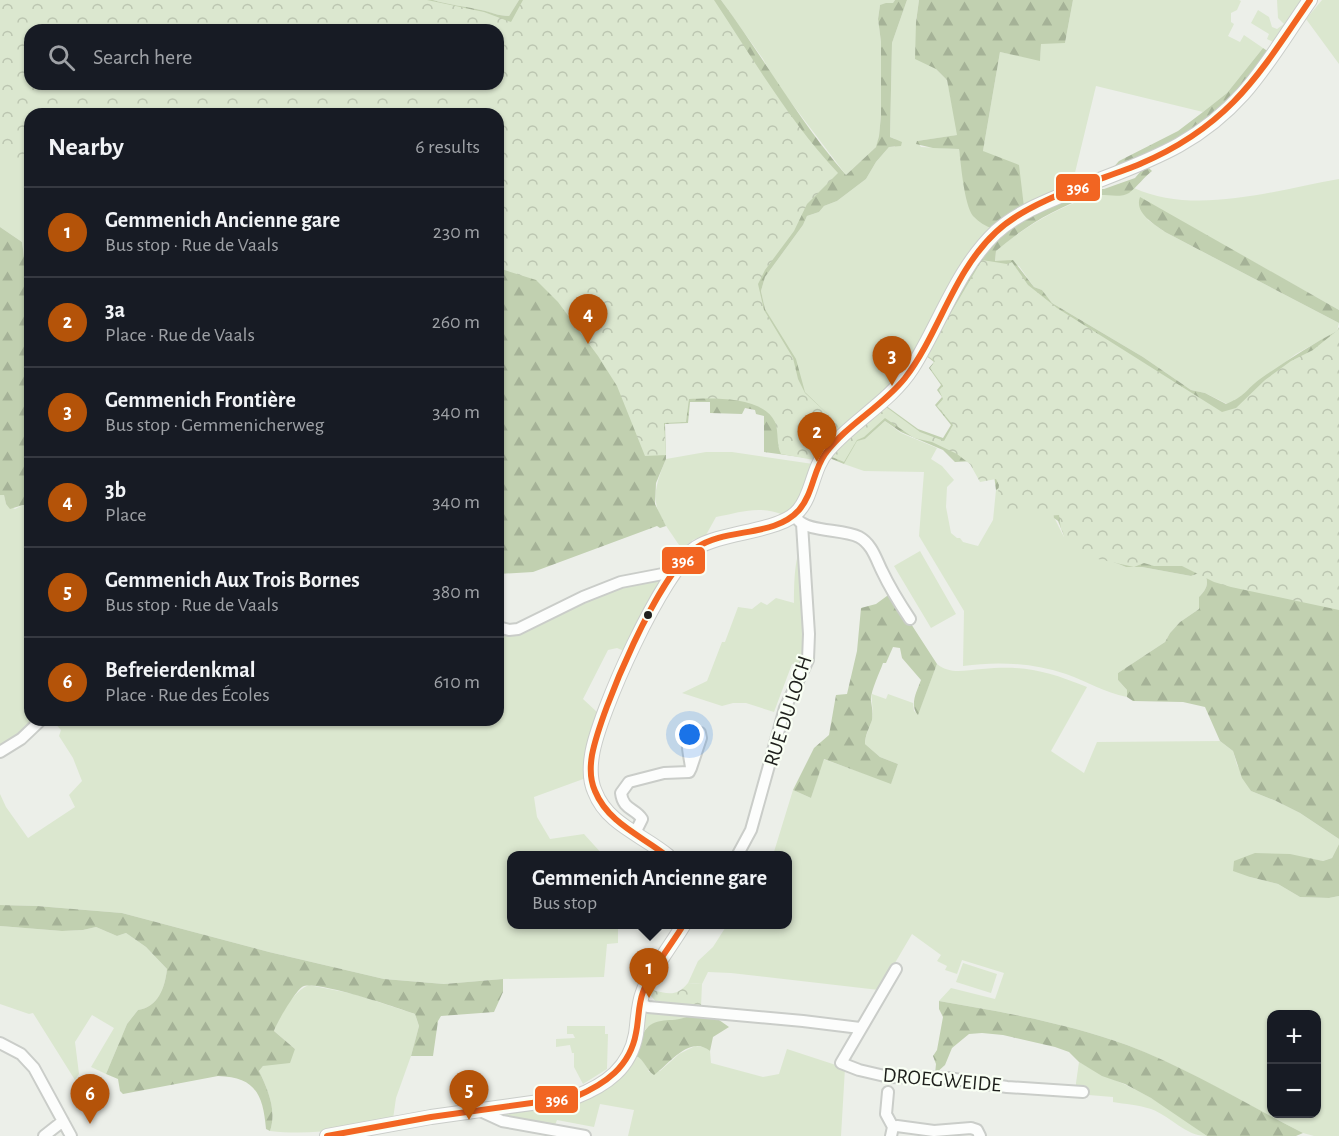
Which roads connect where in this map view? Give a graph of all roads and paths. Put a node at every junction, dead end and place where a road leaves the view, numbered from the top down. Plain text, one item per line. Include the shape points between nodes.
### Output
1 (1310, 0) edge
2 (798, 520) junction
3 (673, 572) junction
4 (910, 619) dead end
5 (504, 629) edge
6 (35, 726) edge
7 (0, 752) edge
8 (691, 768) dead end
9 (635, 833) junction
10 (662, 851) edge
11 (739, 851) edge
12 (681, 929) edge
13 (896, 969) dead end
14 (640, 1003) junction
15 (860, 1028) junction
16 (0, 1043) edge
17 (888, 1092) dead end
18 (1083, 1092) dead end
19 (478, 1110) junction
20 (63, 1122) junction
21 (892, 1131) edge
22 (44, 1136) edge
23 (71, 1136) edge
24 (327, 1136) edge
25 (585, 1136) edge
26 (980, 1136) edge

1 - 2 main road via 1247,91 1210,125 1178,146 1028,210 998,230 959,280 908,374 828,450 816,468
2 - 3 main road via 703,544
2 - 4 street via 861,538 874,553
2 - 11 street, RUE DU LOCH via 808,660 785,708 751,830
3 - 5 street via 621,582 518,629
3 - 9 main road via 613,690 592,754 592,779 598,799 612,817
6 - 7 street
8 - 9 street via 686,774 664,773 629,782 621,793 627,807 642,819
9 - 10 main road
12 - 14 main road via 646,984
13 - 15 street, DROEGWEIDE
14 - 15 street via 648,1007
14 - 19 main road via 632,1049 625,1064 608,1080 575,1097
15 - 18 street, DROEGWEIDE via 841,1063 876,1075
16 - 20 street via 21,1054 34,1068
17 - 21 street via 886,1114
19 - 24 main road
19 - 25 street via 502,1121
20 - 22 street
20 - 23 street
21 - 26 street via 897,1126 934,1131 971,1128

